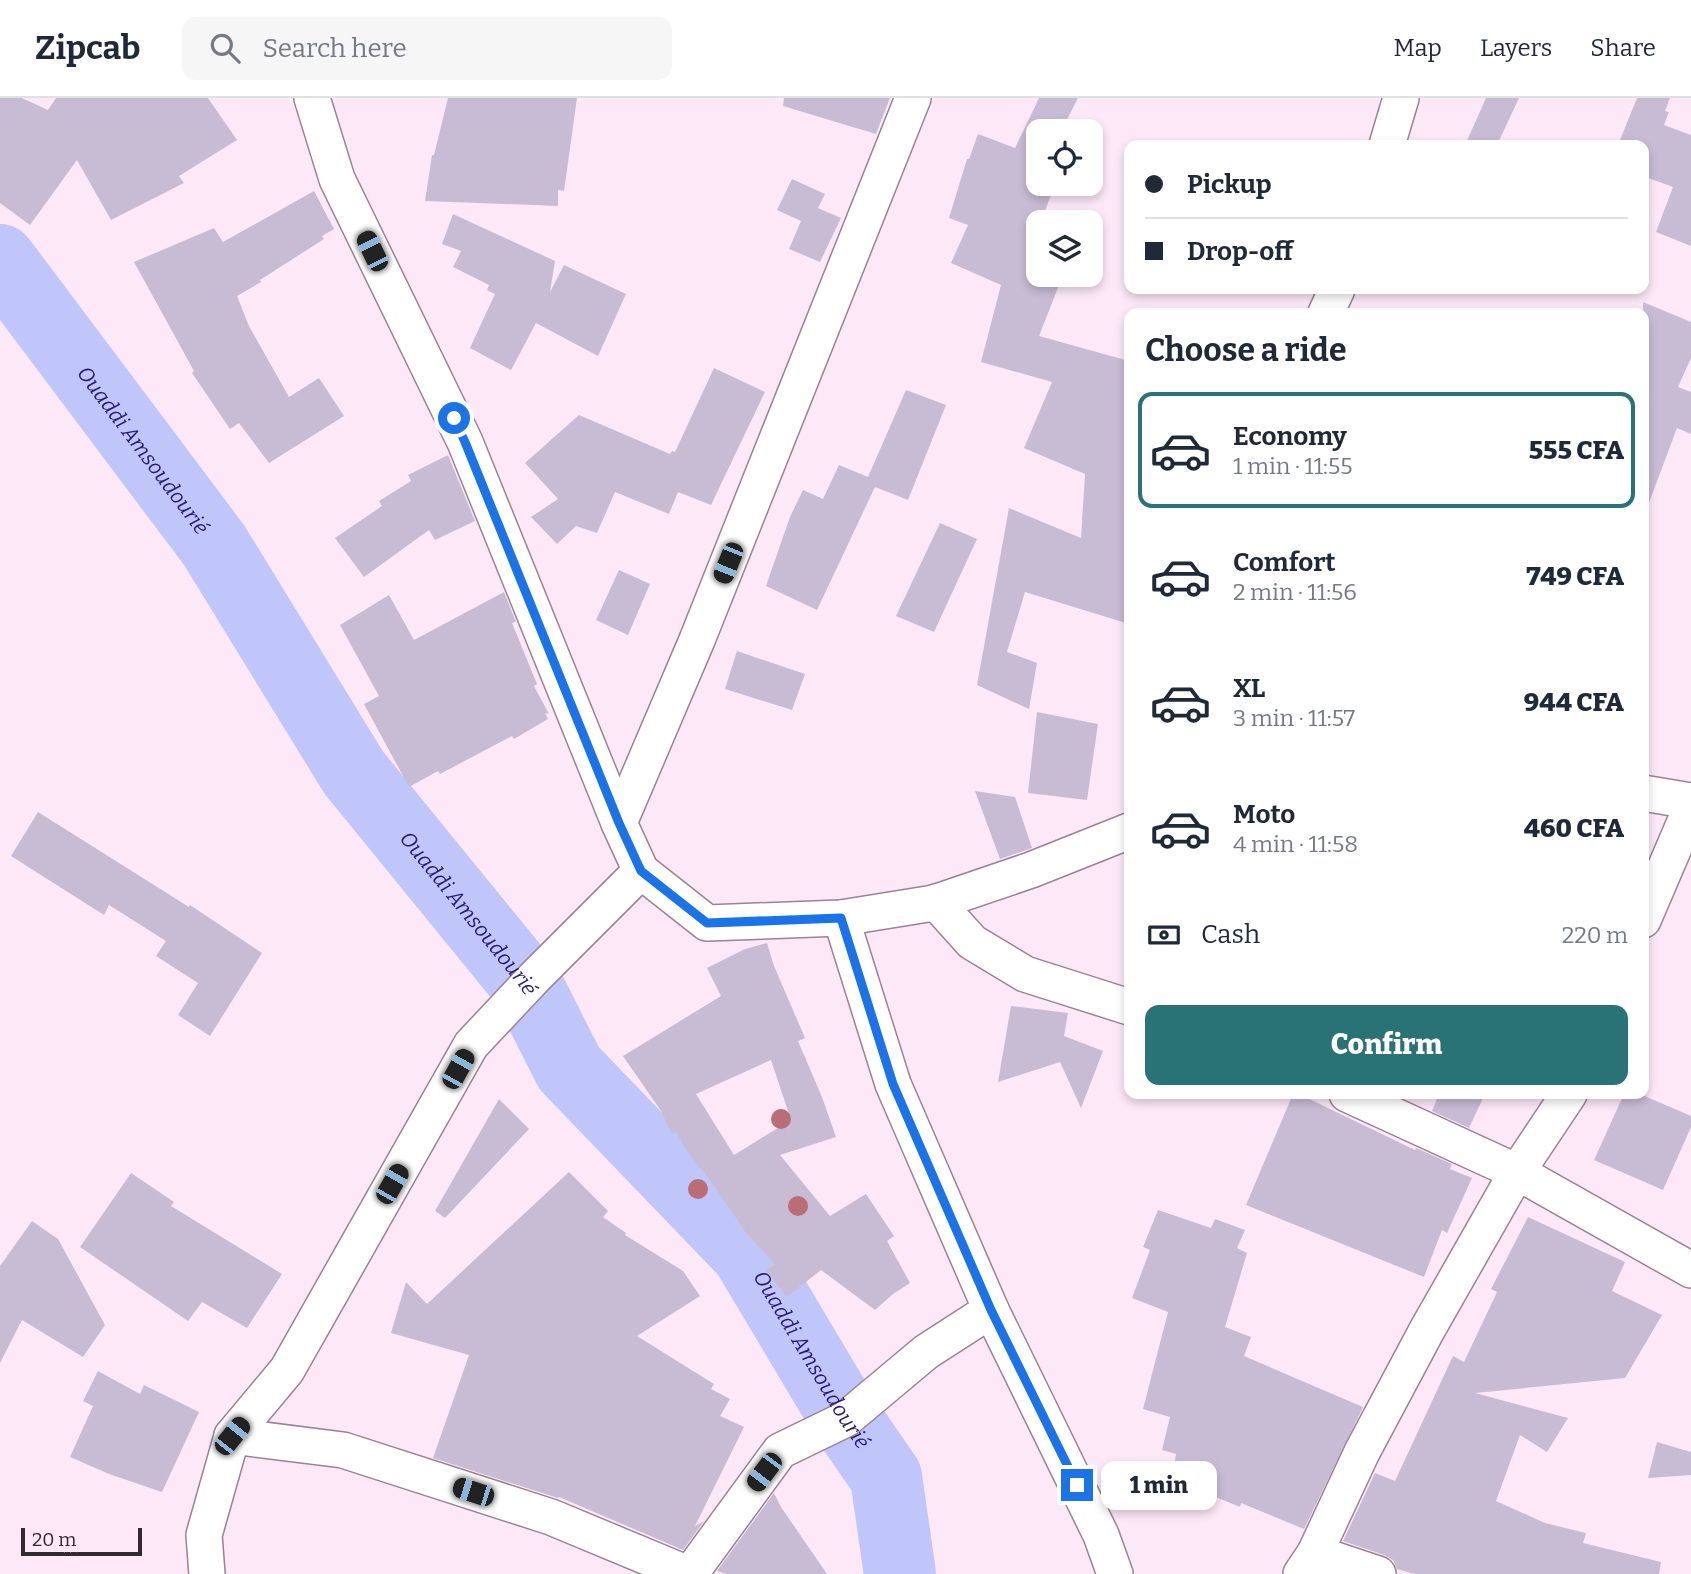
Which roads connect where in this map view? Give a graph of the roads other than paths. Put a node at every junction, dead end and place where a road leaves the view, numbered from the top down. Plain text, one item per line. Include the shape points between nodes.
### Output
1 (312, 98) edge
2 (913, 98) edge
3 (1401, 98) edge
4 (1388, 140) edge
5 (1649, 794) edge
6 (1691, 801) edge
7 (1691, 808) edge
8 (619, 823) junction
9 (1124, 833) edge
10 (641, 871) junction
11 (936, 902) junction
12 (1649, 906) edge
13 (841, 918) junction
14 (1124, 1005) edge
15 (1358, 1099) edge
16 (1566, 1099) edge
17 (1517, 1172) junction
18 (1688, 1261) edge
19 (991, 1310) junction
20 (232, 1436) junction
21 (1308, 1563) edge
22 (207, 1574) edge
23 (689, 1574) edge
24 (1115, 1574) edge
25 (1378, 1574) edge

1 - 8 street via 337,179 465,442
2 - 8 street via 697,640
3 - 4 street
5 - 6 street
7 - 12 street
8 - 10 street
9 - 11 street
10 - 13 street via 707,923
10 - 20 street via 471,1045 287,1370
11 - 13 street
11 - 14 street via 972,942 1025,974
13 - 19 street via 893,1084
15 - 17 street
16 - 17 street
17 - 18 street
17 - 21 street via 1427,1330
19 - 23 street via 926,1352 846,1419 780,1451
19 - 24 street via 1101,1535
20 - 22 street via 204,1535
20 - 23 street via 344,1450 551,1517
21 - 25 street

